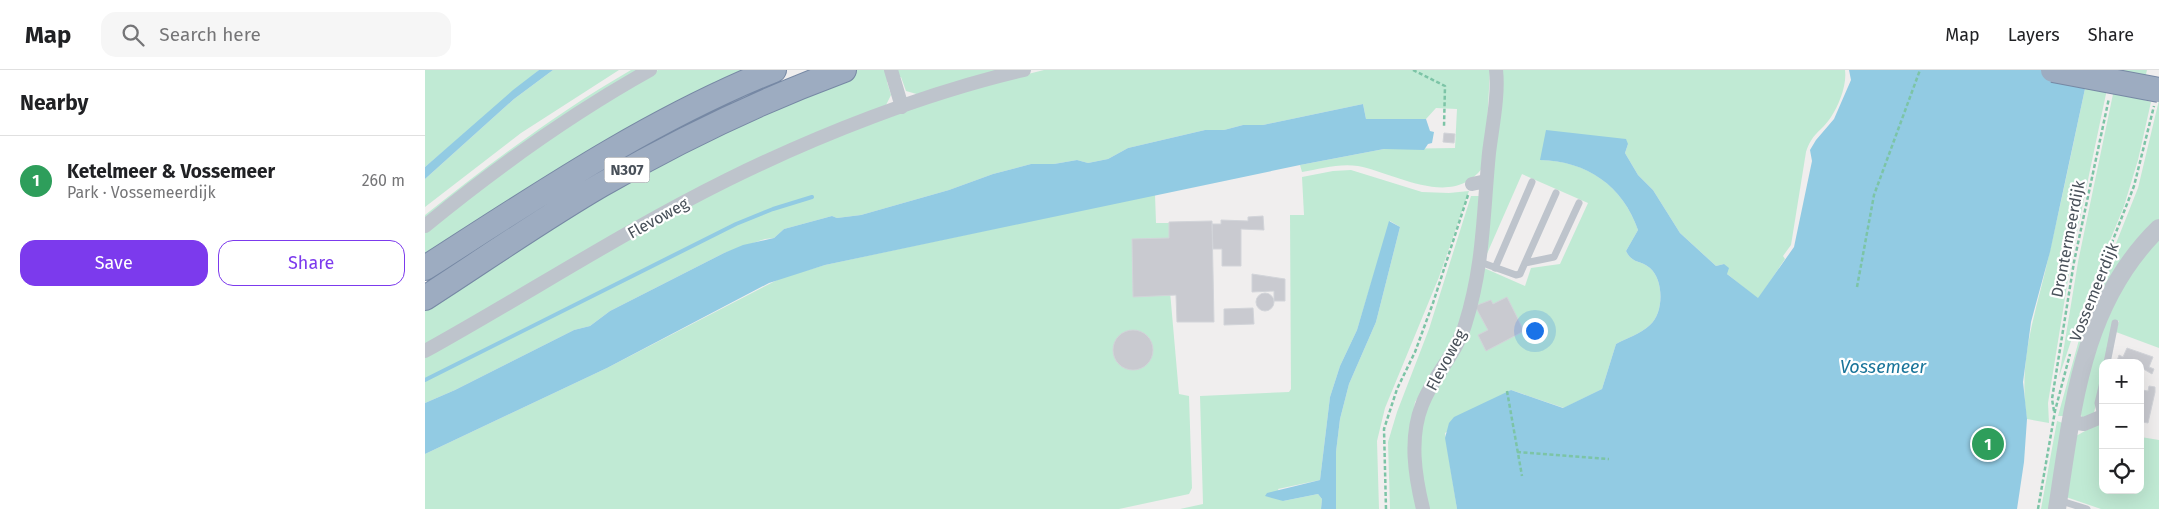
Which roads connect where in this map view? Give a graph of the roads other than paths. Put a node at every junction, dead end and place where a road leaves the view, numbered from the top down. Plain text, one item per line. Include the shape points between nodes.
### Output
1 (650, 70) edge
2 (774, 70) edge
3 (844, 70) edge
4 (1024, 70) edge
5 (1496, 70) edge
6 (2053, 70) edge
7 (2109, 70) edge
8 (893, 76) edge
9 (2158, 89) edge
10 (902, 107) junction
11 (1486, 181) junction
12 (1532, 182) dead end
13 (1472, 184) road end
14 (1556, 193) dead end
15 (1579, 203) dead end
16 (425, 226) edge
17 (2159, 228) edge
18 (1480, 262) junction
19 (1525, 263) junction
20 (425, 268) edge
21 (1495, 268) junction
22 (425, 298) edge
23 (2115, 323) dead end
24 (425, 351) edge
25 (2108, 359) edge
26 (2099, 418) edge
27 (2074, 422) junction
28 (2057, 505) edge
29 (1423, 509) edge
30 (2087, 509) edge

1 - 16 street via 537,140
2 - 20 highway, N307 via 685,110 611,150
3 - 22 highway, N307 via 749,108 636,165
4 - 10 street, Flevoweg
5 - 11 street, Flevoweg
6 - 9 highway, bridge
7 - 9 highway
8 - 10 street
10 - 24 street, Flevoweg via 818,139 727,180
11 - 13 street
11 - 18 street, Flevoweg
12 - 21 lane
14 - 19 lane
15 - 19 lane via 1554,256
17 - 27 street, Vossemeerdijk via 2135,253 2092,332 2083,359
18 - 21 lane
18 - 29 street, Flevoweg via 1458,344 1422,404 1415,428 1417,481
19 - 21 lane via 1520,274 1516,275
23 - 25 lane
26 - 27 street via 2086,424
27 - 28 street, Vossemeerdijk
28 - 30 lane

